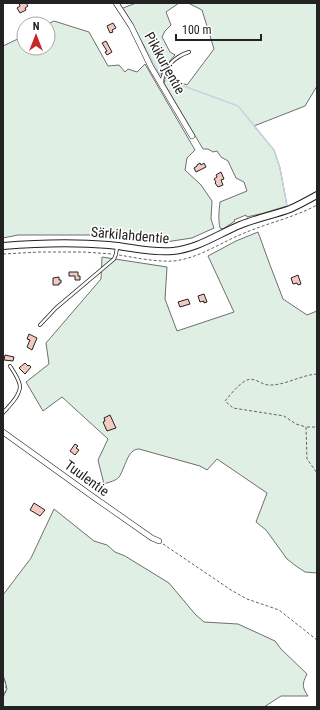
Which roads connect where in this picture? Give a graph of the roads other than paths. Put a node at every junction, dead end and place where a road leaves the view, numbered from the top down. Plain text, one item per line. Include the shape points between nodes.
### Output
1 (116, 3) edge
2 (189, 52) dead end
3 (162, 84) junction
4 (192, 136) dead end
5 (317, 195) edge
6 (117, 245) junction
7 (3, 246) edge
8 (40, 325) dead end
9 (10, 366) dead end
10 (3, 413) edge
11 (3, 432) edge
12 (159, 541) road end

1 - 3 street, Pikikurjentie
2 - 3 lane via 171,63 162,78
3 - 4 street, Pikikurjentie
5 - 6 street, Särkilahdentie via 289,209 243,224 189,248 165,251
6 - 7 street, Särkilahdentie via 78,243
6 - 8 lane via 114,259 56,308
9 - 10 lane via 20,388
11 - 12 street, Tuulentie via 95,499

